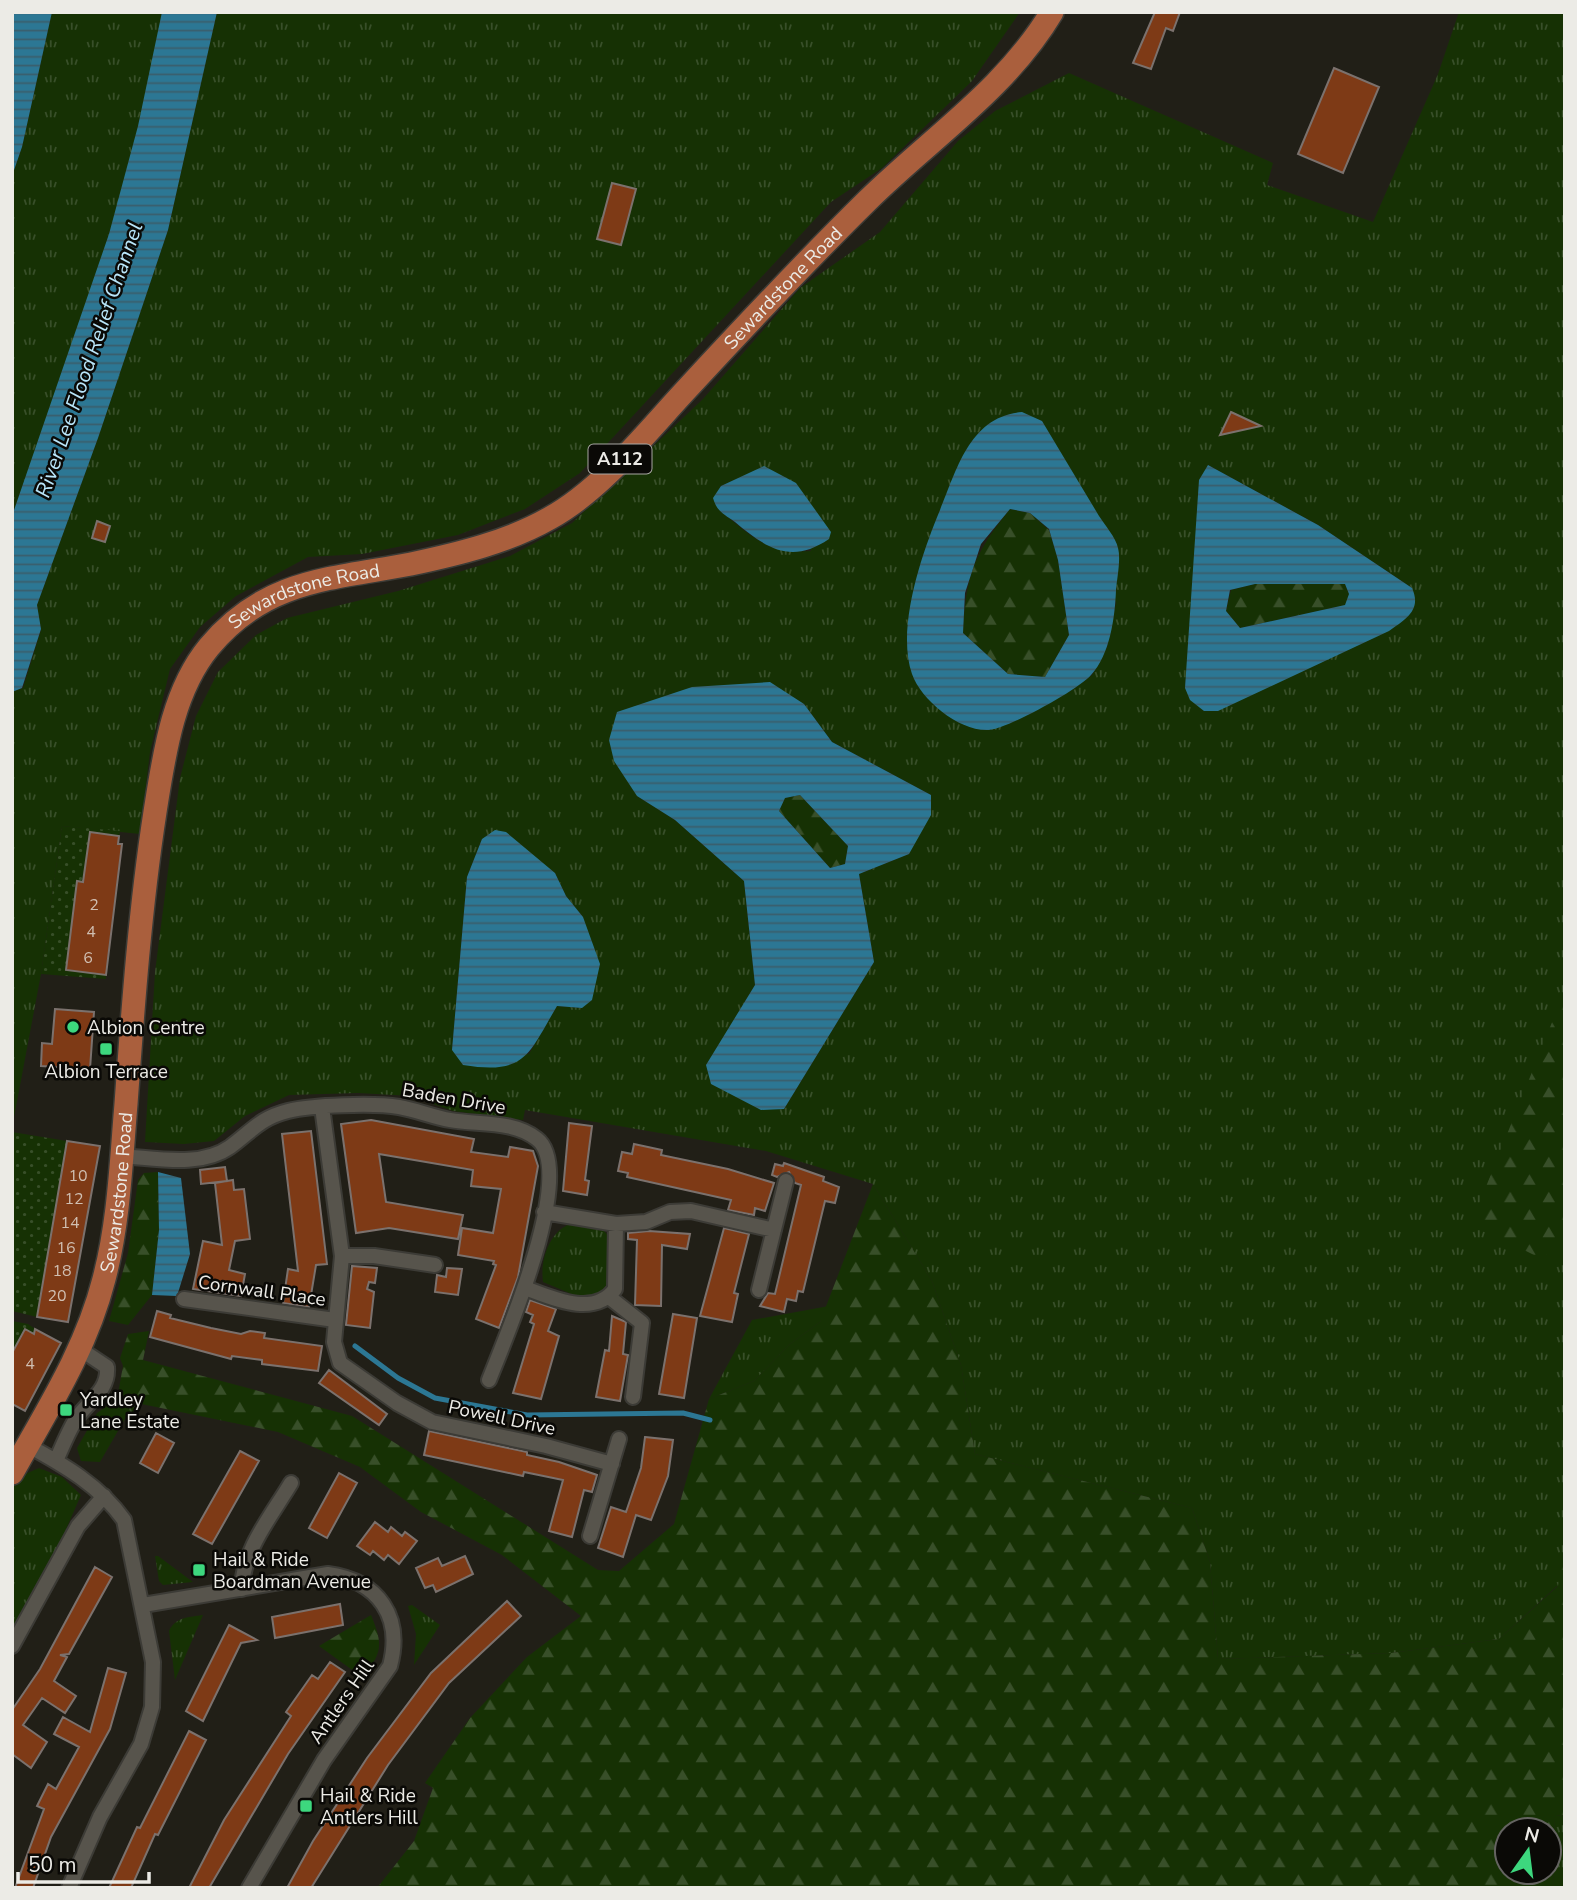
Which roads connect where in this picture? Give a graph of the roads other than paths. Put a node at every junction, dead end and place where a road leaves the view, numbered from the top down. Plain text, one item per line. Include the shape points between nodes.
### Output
1 (1052, 12) edge
2 (322, 1107) junction
3 (121, 1156) junction
4 (786, 1181) dead end
5 (544, 1212) junction
6 (616, 1224) junction
7 (774, 1230) junction
8 (342, 1256) junction
9 (435, 1265) dead end
10 (525, 1288) junction
11 (759, 1290) dead end
12 (609, 1297) junction
13 (184, 1299) dead end
14 (335, 1320) junction
15 (80, 1349) junction
16 (489, 1380) dead end
17 (633, 1397) dead end
18 (619, 1439) dead end
19 (27, 1445) junction
20 (56, 1461) junction
21 (612, 1464) junction
22 (12, 1473) edge
23 (290, 1483) dead end
24 (104, 1496) junction
25 (590, 1536) dead end
26 (242, 1588) junction
27 (143, 1605) junction
28 (12, 1646) edge
29 (69, 1888) edge
30 (249, 1888) edge

1 - 3 main road, Sewardstone Road / A112 via 1003,77 869,199 634,447 576,501 513,536 463,552 281,591 234,621 208,648 191,673 177,708 158,796 134,995
2 - 3 street, Baden Drive via 262,1119 214,1155 189,1160
2 - 5 street, Baden Drive via 396,1106 449,1120 518,1128 546,1150 550,1167
2 - 8 street, Powell Drive
3 - 15 main road, Sewardstone Road / A112 via 104,1280
4 - 7 street
5 - 6 street
5 - 10 street, Baden Drive
6 - 7 street via 691,1211
6 - 12 street via 615,1289
7 - 11 street
8 - 9 street
8 - 14 street, Powell Drive
10 - 12 street via 585,1305
10 - 16 street, Baden Drive
12 - 17 street via 642,1323
13 - 14 street, Cornwall Place
14 - 21 street, Powell Drive via 335,1352 340,1363 432,1422
15 - 19 main road, Sewardstone Road / A112
15 - 20 street via 107,1367 108,1376 77,1418
18 - 21 street
19 - 20 street
19 - 22 main road, Sewardstone Road / A112
20 - 24 street
21 - 25 street
23 - 26 street via 248,1556
24 - 27 street via 129,1533
24 - 28 street via 78,1527
26 - 27 street, Antlers Hill
26 - 30 street, Antlers Hill via 314,1575 345,1577 374,1592 394,1632 390,1667 324,1760
27 - 29 street via 154,1683 148,1725

